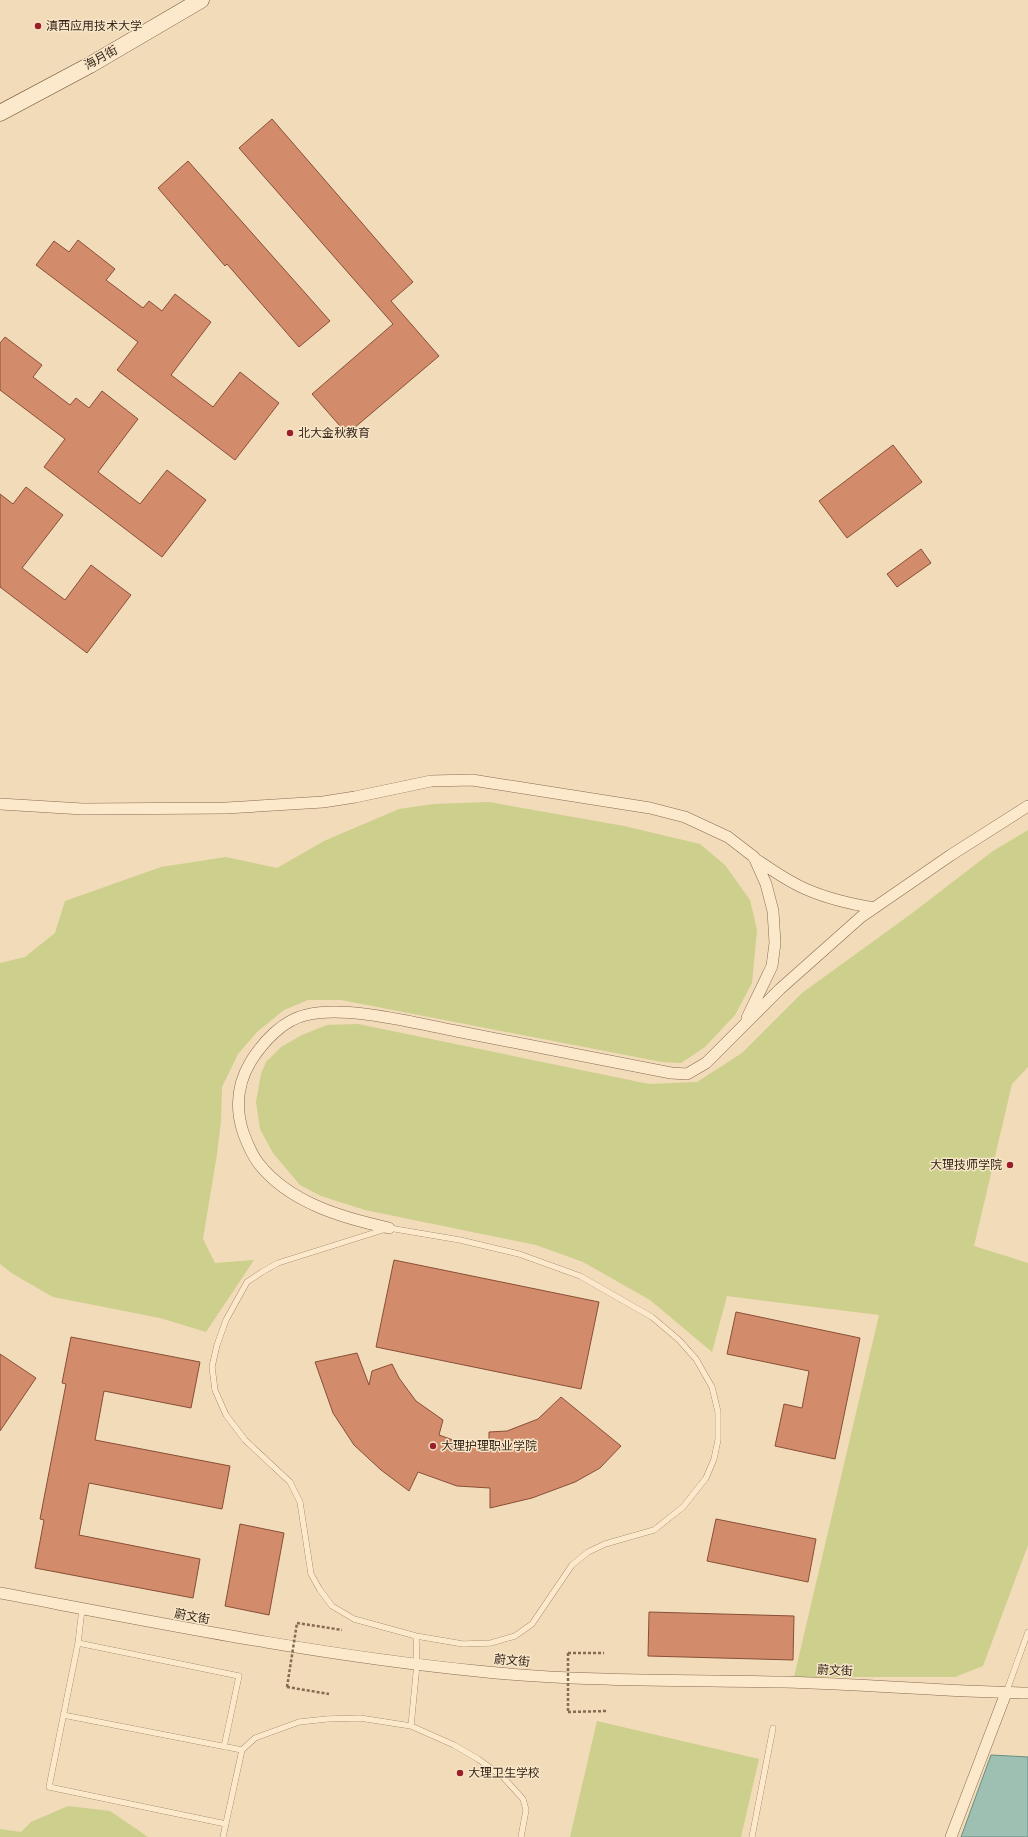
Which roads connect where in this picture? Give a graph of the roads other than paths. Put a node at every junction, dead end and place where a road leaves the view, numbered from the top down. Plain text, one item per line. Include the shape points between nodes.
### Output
1 (200, 0) edge
2 (0, 113) edge
3 (0, 804) edge
4 (1028, 806) edge
5 (754, 857) junction
6 (874, 908) junction
7 (743, 1027) junction
8 (389, 1228) junction
9 (0, 1593) edge
10 (82, 1609) junction
11 (1028, 1632) edge
12 (416, 1636) junction
13 (78, 1643) junction
14 (417, 1664) junction
15 (1006, 1693) junction
16 (1028, 1694) edge
17 (63, 1715) junction
18 (411, 1726) junction
19 (773, 1728) dead end
20 (224, 1747) junction
21 (242, 1750) junction
22 (226, 1824) junction
23 (223, 1837) edge
24 (522, 1837) edge
25 (752, 1837) edge
26 (951, 1837) edge

1 - 2 street, 海月街 via 90,65
3 - 5 street via 83,809 226,808 323,802 431,781 472,780 650,808 685,817 728,837
4 - 6 street
5 - 6 street via 806,890 838,901
5 - 7 street via 766,884 773,911 775,943 772,966
6 - 7 street via 780,989
7 - 8 street via 706,1064 687,1074 351,1012 330,1011 305,1015 286,1024 260,1046 244,1073 238,1097 237,1112 258,1164 282,1186 304,1200 342,1217
8 - 12 lane via 278,1263 247,1282 226,1320 212,1368 215,1390 226,1414 245,1440 290,1482 300,1502 311,1574 332,1606 354,1619
8 - 12 lane via 460,1240 519,1254 580,1276 652,1317 679,1340 696,1359 712,1387 718,1412 718,1440 714,1459 706,1478 683,1507 654,1530 605,1544 588,1552 572,1565 532,1624 515,1636 490,1643 463,1644
9 - 10 street, 蔚文街
10 - 13 lane
10 - 14 street, 蔚文街 via 226,1637
11 - 15 lane
12 - 14 lane
13 - 17 lane
13 - 20 lane via 239,1676
14 - 15 street, 蔚文街 via 478,1672 600,1680 787,1682
14 - 18 lane
15 - 16 street, 蔚文街
15 - 26 street
17 - 20 lane
17 - 22 lane via 49,1787
18 - 21 lane via 360,1718 299,1722 261,1735
18 - 24 lane via 454,1745 503,1777 523,1800 526,1810
19 - 25 lane
20 - 21 lane
21 - 22 lane
22 - 23 lane

